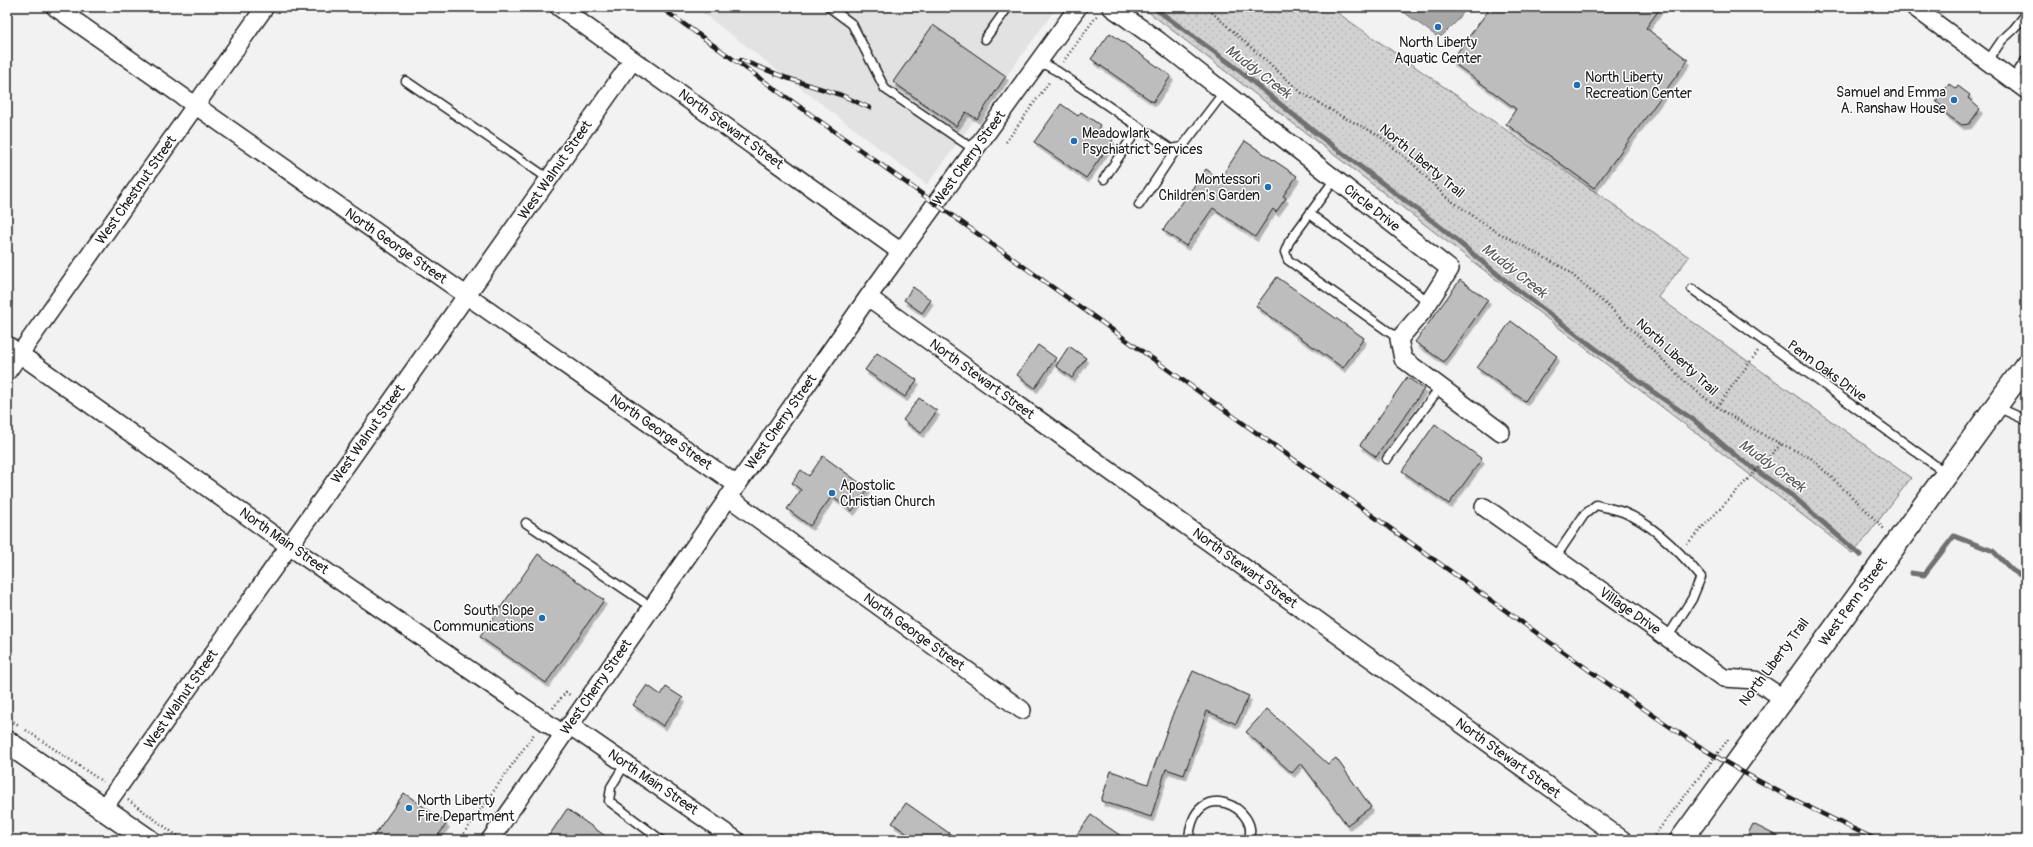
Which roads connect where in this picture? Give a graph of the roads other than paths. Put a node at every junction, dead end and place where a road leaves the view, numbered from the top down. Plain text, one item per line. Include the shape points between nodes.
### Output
1 (55, 7) edge
2 (265, 7) edge
3 (559, 7) edge
4 (829, 7) edge
5 (1008, 7) edge
6 (1078, 7) edge
7 (1111, 7) edge
8 (1914, 7) edge
9 (2026, 14) edge
10 (985, 39) dead end
11 (633, 60) junction
12 (2026, 60) edge
13 (1040, 62) junction
14 (1987, 62) junction
15 (2012, 80) junction
16 (406, 81) dead end
17 (2026, 90) edge
18 (1224, 92) junction
19 (195, 106) junction
20 (1139, 127) junction
21 (1177, 148) junction
22 (975, 150) junction
23 (549, 179) junction
24 (1104, 179) dead end
25 (1335, 179) junction
26 (1139, 205) dead end
27 (1310, 214) junction
28 (901, 252) junction
29 (1692, 289) dead end
30 (466, 295) junction
31 (868, 296) junction
32 (1429, 302) junction
33 (1399, 340) junction
34 (13, 350) edge
35 (2026, 365) edge
36 (7, 372) edge
37 (1441, 386) junction
38 (1996, 407) junction
39 (2026, 420) edge
40 (1501, 432) dead end
41 (1387, 459) dead end
42 (1947, 475) junction
43 (732, 491) junction
44 (1484, 508) dead end
45 (526, 523) dead end
46 (289, 546) junction
47 (1554, 558) junction
48 (651, 608) junction
49 (1667, 638) junction
50 (1783, 698) junction
51 (1022, 710) dead end
52 (566, 730) junction
53 (7, 742) edge
54 (625, 764) junction
55 (103, 809) junction
56 (148, 840) edge
57 (490, 840) edge
58 (661, 840) edge
59 (736, 840) edge
60 (1189, 840) edge
61 (1248, 840) edge
62 (1623, 840) edge
63 (1680, 840) edge

1 - 19 street, North George Street
2 - 19 street, West Chestnut Street
3 - 11 street, North Stewart Street
4 - 22 lane via 852,24 885,89
5 - 10 lane
6 - 13 street, West Cherry Street
7 - 18 street, Circle Drive
8 - 14 street
9 - 14 lane via 2002,40
11 - 23 street, West Walnut Street
11 - 28 street, North Stewart Street
12 - 15 lane
13 - 20 lane
13 - 22 street, West Cherry Street
14 - 15 street
15 - 17 street
16 - 23 lane
18 - 21 lane via 1182,147
18 - 25 street, Circle Drive
19 - 30 street, North George Street
19 - 34 street, West Chestnut Street
20 - 21 lane via 1171,149
20 - 24 lane
21 - 26 lane
22 - 28 street, West Cherry Street
23 - 30 street, West Walnut Street
25 - 27 lane
25 - 32 street, Circle Drive via 1450,269
27 - 32 lane
27 - 33 lane via 1289,242 1285,252 1288,260
28 - 31 street, West Cherry Street
29 - 42 lane, Penn Oaks Drive
30 - 43 street, North George Street
30 - 46 street, West Walnut Street
31 - 43 street, West Cherry Street
31 - 62 street, North Stewart Street
32 - 33 street, Circle Drive
33 - 37 street via 1403,359
34 - 36 street, West Chestnut Street
34 - 46 street, North Main Street
35 - 38 main road, West Penn Street
37 - 40 street
37 - 41 lane
38 - 39 lane
38 - 42 main road, West Penn Street
42 - 50 main road, West Penn Street
43 - 48 street, West Cherry Street
43 - 51 street, North George Street
44 - 47 street, Village Drive
45 - 48 lane
46 - 52 street, North Main Street
46 - 55 street, West Walnut Street
47 - 49 street, Village Drive
47 - 49 lane via 1584,515 1596,505 1624,512 1649,527 1680,552 1701,577 1692,599
48 - 52 street, West Cherry Street
49 - 50 street, Village Drive via 1724,678 1754,680
50 - 63 main road, West Penn Street
52 - 54 street, North Main Street
52 - 57 street, West Cherry Street
53 - 55 main road
54 - 58 lane via 611,788 609,801
54 - 59 street, North Main Street
55 - 56 main road
60 - 61 lane via 1190,823 1199,808 1212,802 1228,803 1242,812 1249,824

